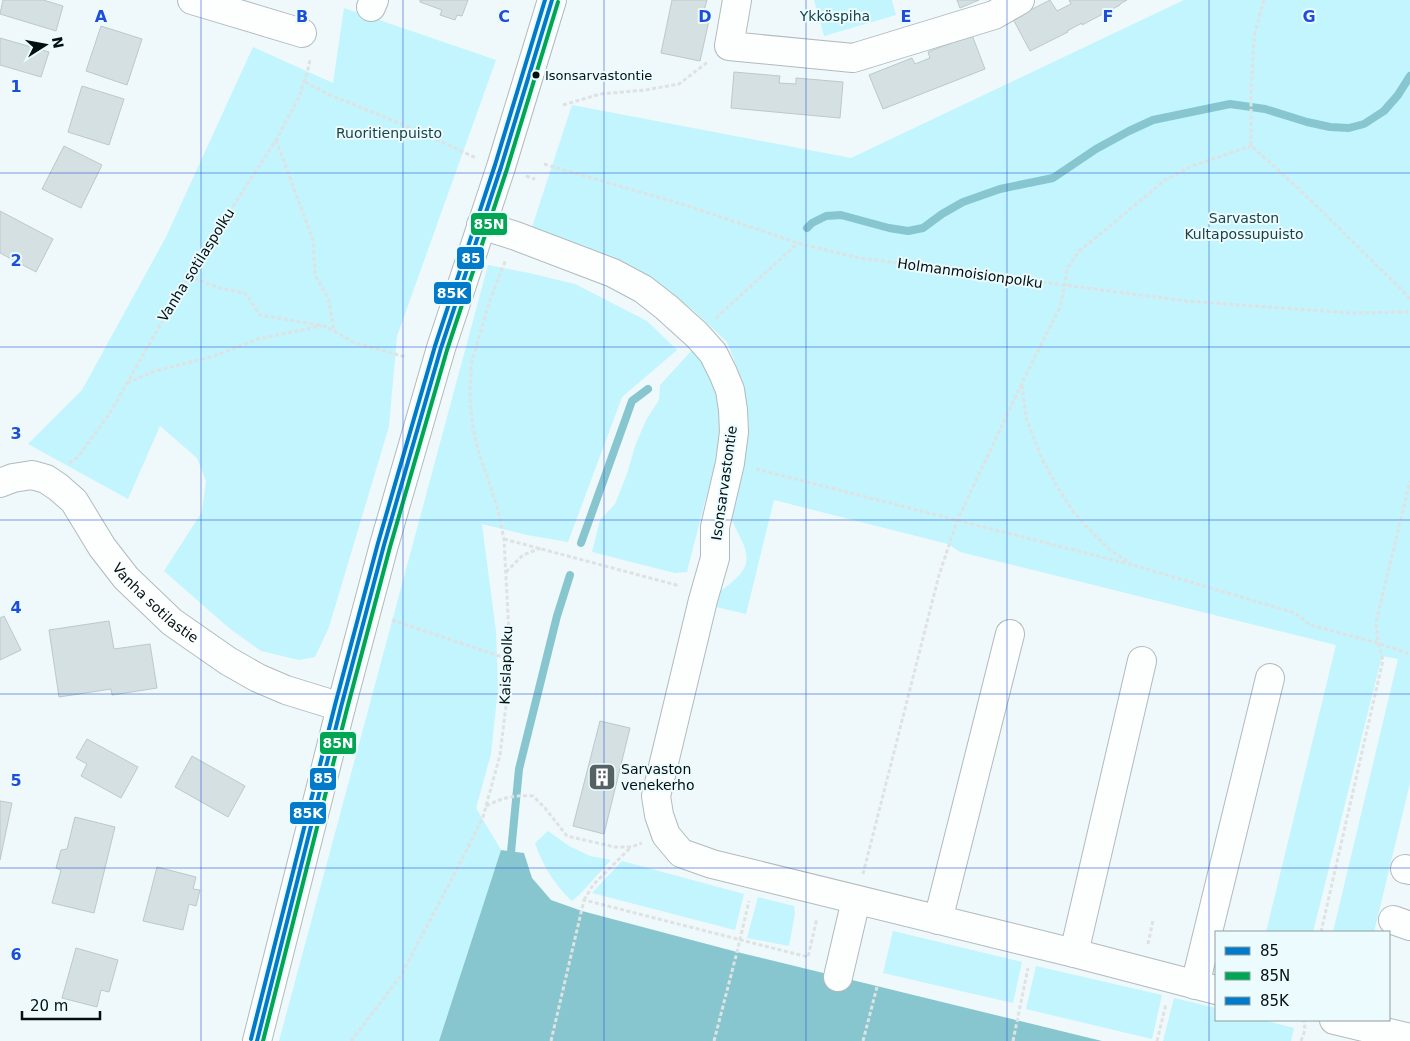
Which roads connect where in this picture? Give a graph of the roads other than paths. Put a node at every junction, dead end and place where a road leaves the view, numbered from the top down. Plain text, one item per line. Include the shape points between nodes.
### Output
1 (192, 0) edge
2 (552, 0) edge
3 (737, 0) edge
4 (1020, 0) edge
5 (253, 9) edge
6 (302, 33) road end
7 (481, 225) junction
8 (0, 483) edge
9 (1010, 634) dead end
10 (1142, 661) dead end
11 (1270, 678) dead end
12 (341, 707) junction
13 (856, 900) junction
14 (938, 920) junction
15 (1074, 953) junction
16 (838, 977) dead end
17 (1194, 984) edge
18 (1337, 1021) edge
19 (1376, 1036) edge
20 (1410, 1038) edge
21 (257, 1041) edge

1 - 5 main road
2 - 7 main road
3 - 4 main road via 730,46 853,58 994,14
5 - 6 main road
7 - 12 main road via 441,348
7 - 13 main road, Isonsarvastontie via 613,273 643,289 713,353 730,390 734,432 715,527 715,558 656,796 659,815 666,835 681,853 712,864
8 - 12 main road, Vanha sotilastie via 32,475 46,479 74,501 102,547 126,578 172,622 258,678
9 - 14 main road
10 - 15 main road
11 - 17 main road
12 - 21 main road
13 - 14 main road
13 - 16 main road
14 - 15 main road
15 - 17 main road
18 - 19 main road
19 - 20 main road

